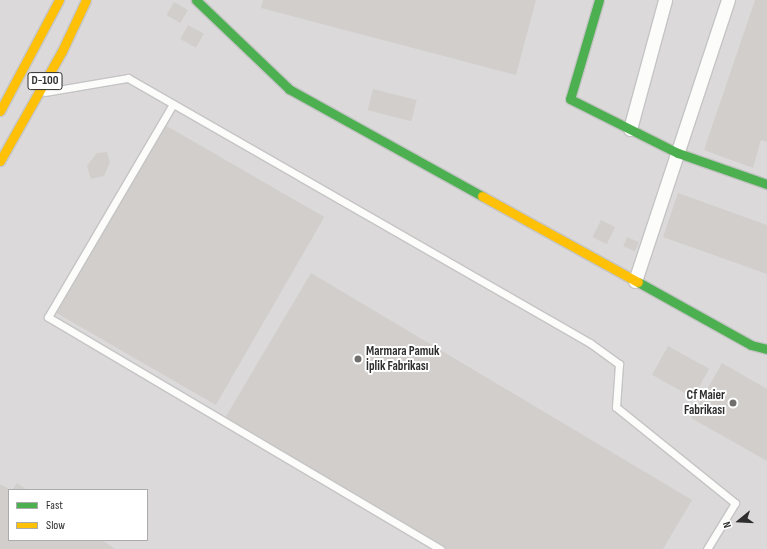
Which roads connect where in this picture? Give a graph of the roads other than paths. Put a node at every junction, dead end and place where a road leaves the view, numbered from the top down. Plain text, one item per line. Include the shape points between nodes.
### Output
1 (59, 0) edge
2 (86, 0) edge
3 (196, 0) edge
4 (600, 0) edge
5 (665, 0) edge
6 (728, 0) edge
7 (38, 93) junction
8 (173, 104) junction
9 (0, 111) edge
10 (630, 129) junction
11 (678, 153) junction
12 (0, 161) edge
13 (767, 184) edge
14 (635, 281) junction
15 (767, 349) edge
16 (441, 549) edge
17 (707, 549) edge

1 - 9 main road, D-100
2 - 7 main road, D-100
3 - 14 main road via 289,89
4 - 10 main road via 570,99
5 - 10 street
6 - 11 street
7 - 8 lane via 128,78
7 - 12 main road, D-100
8 - 16 lane via 48,317
8 - 17 lane via 590,342 619,364 616,407 735,503
10 - 11 main road
11 - 13 main road
11 - 14 street
14 - 15 main road via 751,345

